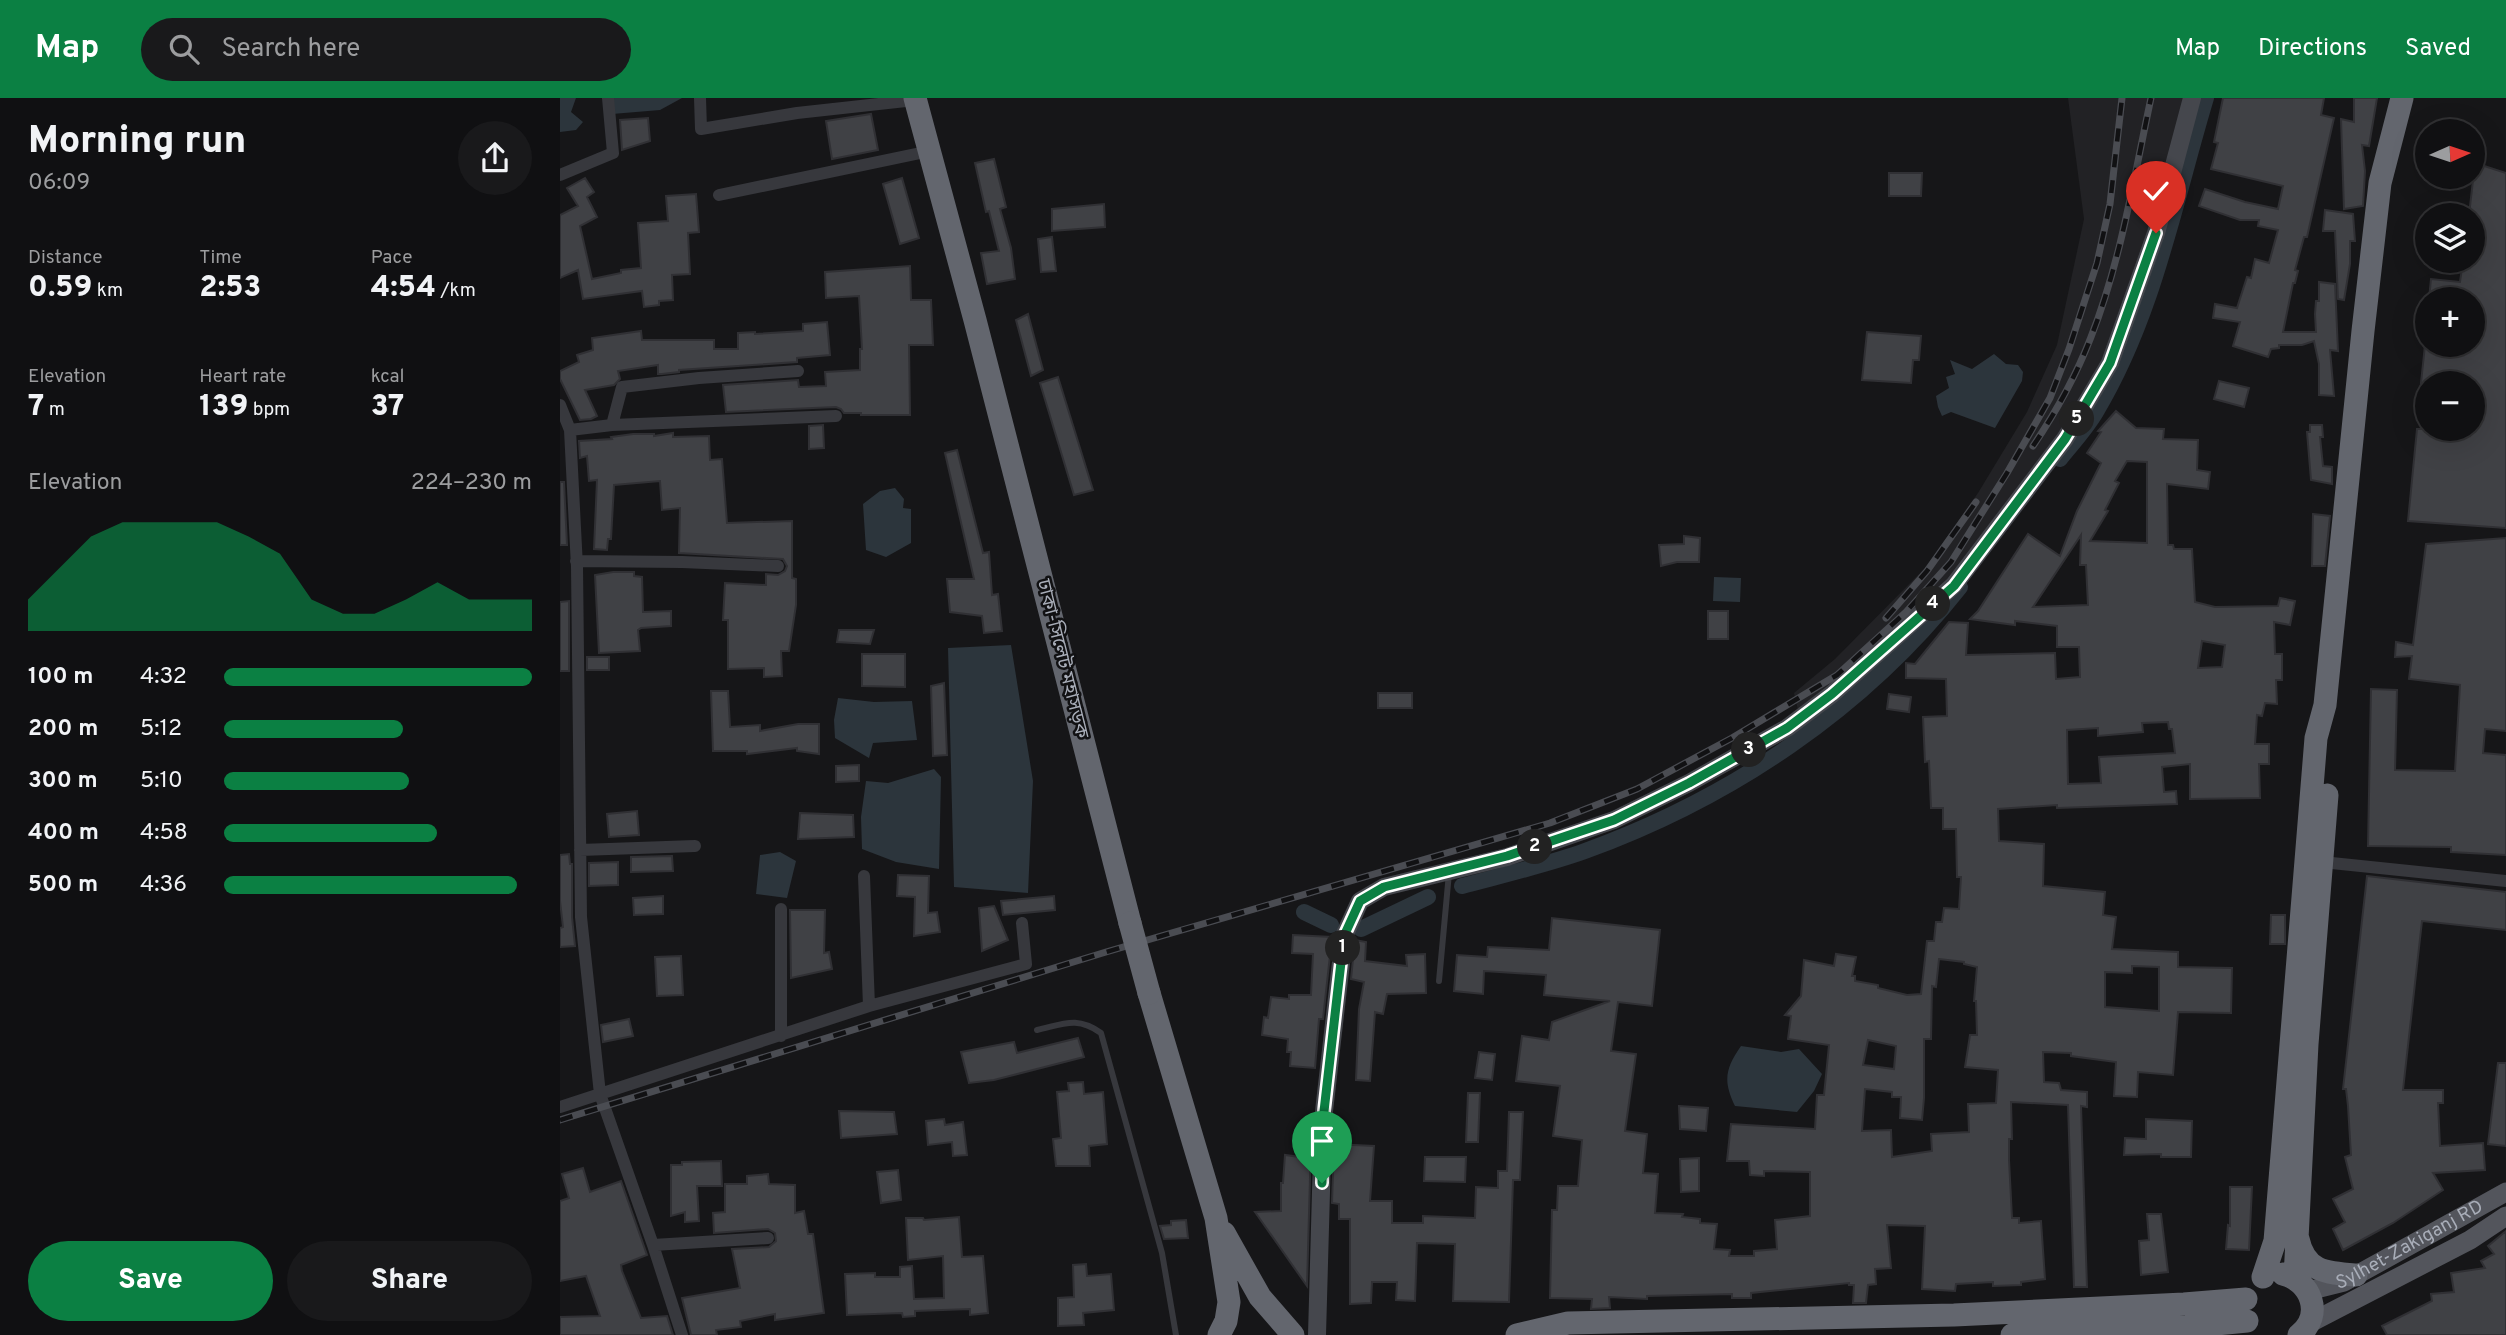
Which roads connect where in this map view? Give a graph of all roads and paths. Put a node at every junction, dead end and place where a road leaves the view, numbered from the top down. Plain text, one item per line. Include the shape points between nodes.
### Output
1 (608, 98) edge
2 (700, 98) edge
3 (2192, 98) edge
4 (2402, 98) edge
5 (915, 99) edge
6 (930, 151) junction
7 (560, 175) edge
8 (719, 195) dead end
9 (798, 371) dead end
10 (560, 405) edge
11 (836, 416) dead end
12 (612, 425) junction
13 (570, 430) junction
14 (576, 561) junction
15 (778, 566) dead end
16 (2325, 705) junction
17 (695, 846) dead end
18 (580, 850) junction
19 (2322, 862) junction
20 (1449, 871) junction
21 (864, 876) dead end
22 (2506, 881) edge
23 (781, 909) dead end
24 (1022, 923) dead end
25 (1439, 981) dead end
26 (869, 1006) junction
27 (1037, 1030) dead end
28 (781, 1037) junction
29 (600, 1094) junction
30 (560, 1107) edge
31 (2506, 1192) edge
32 (2506, 1216) edge
33 (1216, 1218) junction
34 (2297, 1233) junction
35 (768, 1238) dead end
36 (653, 1245) junction
37 (2356, 1275) junction
38 (2263, 1277) junction
39 (2301, 1284) junction
40 (2248, 1322) edge
41 (2303, 1329) edge
42 (2205, 1330) edge
43 (682, 1335) edge
44 (1175, 1335) edge
45 (1219, 1335) edge
46 (1293, 1335) edge
47 (1317, 1335) edge
48 (1517, 1335) edge
49 (2012, 1335) edge

1 - 7 street via 613,153
2 - 5 street via 701,129
3 - 20 street via 2156,233 2110,363 2065,439 1954,586 1832,694 1787,728 1733,759 1614,820
4 - 16 highway via 2380,183
5 - 6 highway, ঢাকা-সিলেট মহাসড়ক
6 - 8 street
6 - 33 highway, ঢাকা-সিলেট মহাসড়ক, bridge via 1130,923
9 - 12 street via 622,387
10 - 13 street
11 - 12 street
12 - 13 street
13 - 14 street
14 - 15 street
14 - 18 street
16 - 19 highway via 2330,738
16 - 38 highway via 2316,738 2275,1241
17 - 18 street
18 - 29 street via 581,918
19 - 22 street
19 - 34 highway
20 - 25 lane
20 - 47 street via 1384,887 1360,901 1344,936 1323,1120
21 - 26 street
23 - 28 street
24 - 26 street via 1026,964
26 - 28 street
27 - 44 lane via 1087,1023 1101,1032 1162,1253
28 - 29 street
29 - 30 street
29 - 36 street
31 - 37 main road, Sylhet-Zakiganj RD
32 - 41 main road
33 - 45 highway, ঢাকা-সিলেট মহাসড়ক via 1229,1301
33 - 46 highway, ঢাকা-সিলেট মহাসড়ক via 1260,1297
34 - 37 highway via 2308,1263 2326,1272
34 - 39 highway
35 - 36 street
36 - 43 street
37 - 39 main road, Sylhet-Zakiganj RD via 2344,1282
38 - 39 highway via 2284,1274
38 - 40 highway via 2256,1283
39 - 41 highway via 2312,1302
40 - 42 highway
40 - 48 highway via 2184,1304 1954,1315 1568,1323
42 - 49 highway

